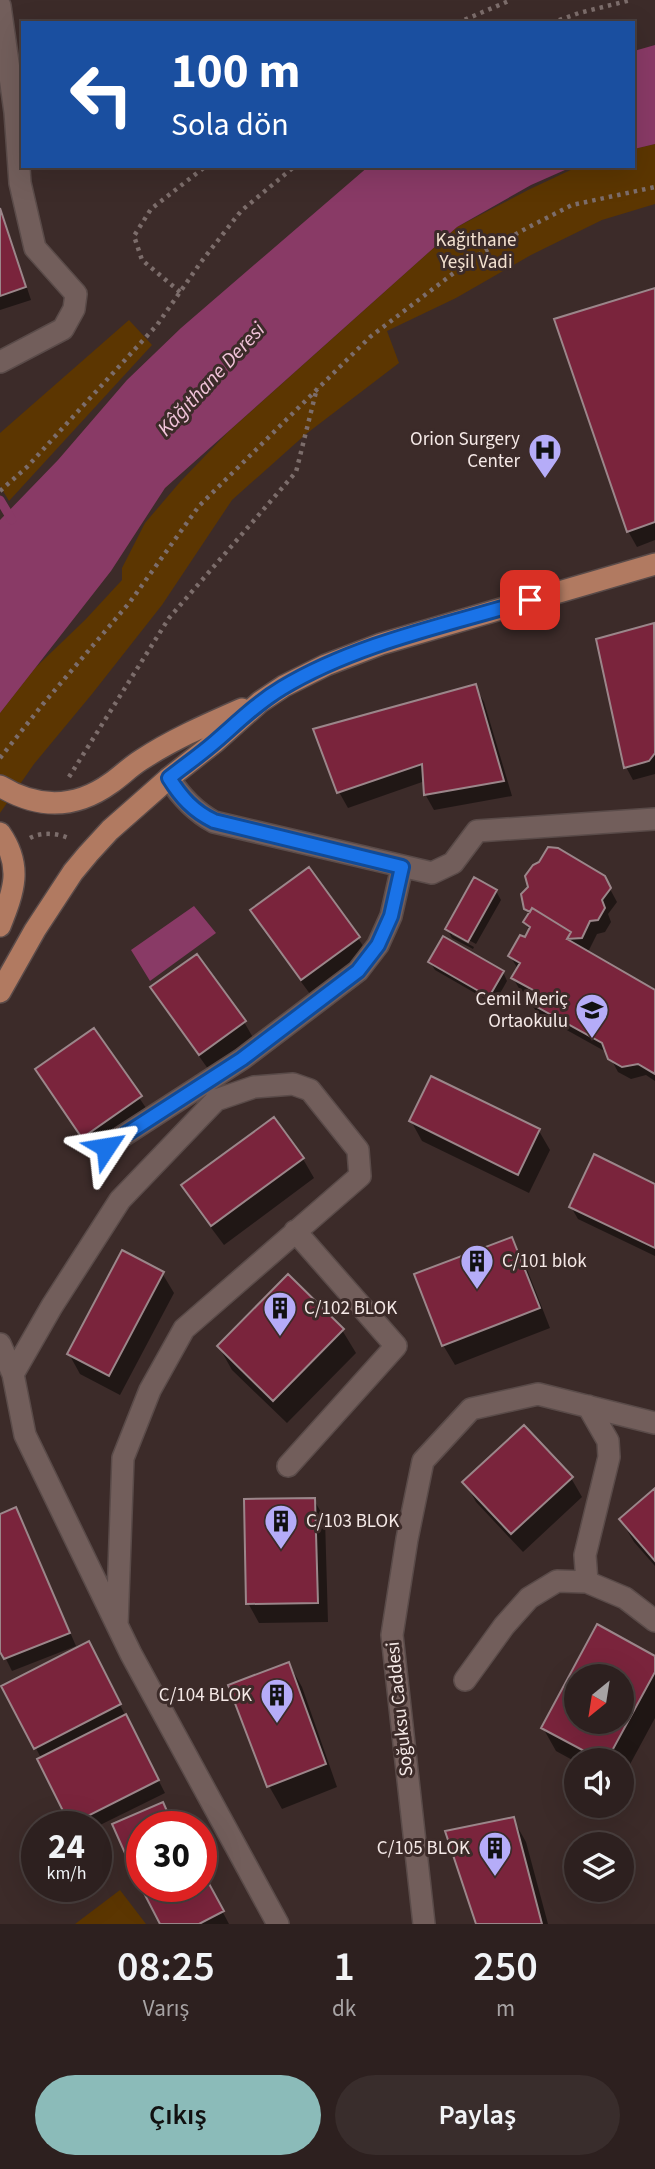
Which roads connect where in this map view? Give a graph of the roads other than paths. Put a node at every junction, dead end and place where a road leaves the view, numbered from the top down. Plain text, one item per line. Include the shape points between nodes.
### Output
1 (0, 6) edge
2 (0, 362) edge
3 (655, 564) edge
4 (260, 702) junction
5 (169, 778) junction
6 (1, 787) edge
7 (655, 819) edge
8 (0, 833) edge
9 (402, 867) junction
10 (0, 926) edge
11 (0, 992) edge
12 (106, 1147) dead end
13 (295, 1231) junction
14 (0, 1343) edge
15 (13, 1374) junction
16 (588, 1406) junction
17 (655, 1423) edge
18 (288, 1466) dead end
19 (586, 1582) junction
20 (655, 1621) edge
21 (117, 1625) junction
22 (465, 1680) dead end
23 (278, 1924) edge
24 (424, 1924) edge

1 - 2 street via 20,183 35,248 76,294 63,329
3 - 4 main road via 381,644 326,665
4 - 5 main road
4 - 6 main road via 193,730 84,799 39,803
5 - 9 street via 181,797 214,821
5 - 11 main road via 110,830 73,872
7 - 9 street via 477,831 453,863 432,873
8 - 10 main road via 10,848 15,877
9 - 12 street via 391,916 378,945 358,971 242,1059
13 - 15 street via 360,1176 358,1150 310,1090 293,1084 254,1087 216,1100 120,1200
13 - 18 street via 396,1346
13 - 21 street via 184,1329 150,1390 123,1458
14 - 15 street
15 - 21 street via 25,1435
16 - 17 street, Soğuksu Caddesi
16 - 19 street via 608,1441 609,1457 585,1555
16 - 24 street, Soğuksu Caddesi via 538,1394 471,1409 423,1461 392,1635
19 - 20 street via 625,1598
19 - 22 street via 557,1581 528,1598
21 - 23 street

